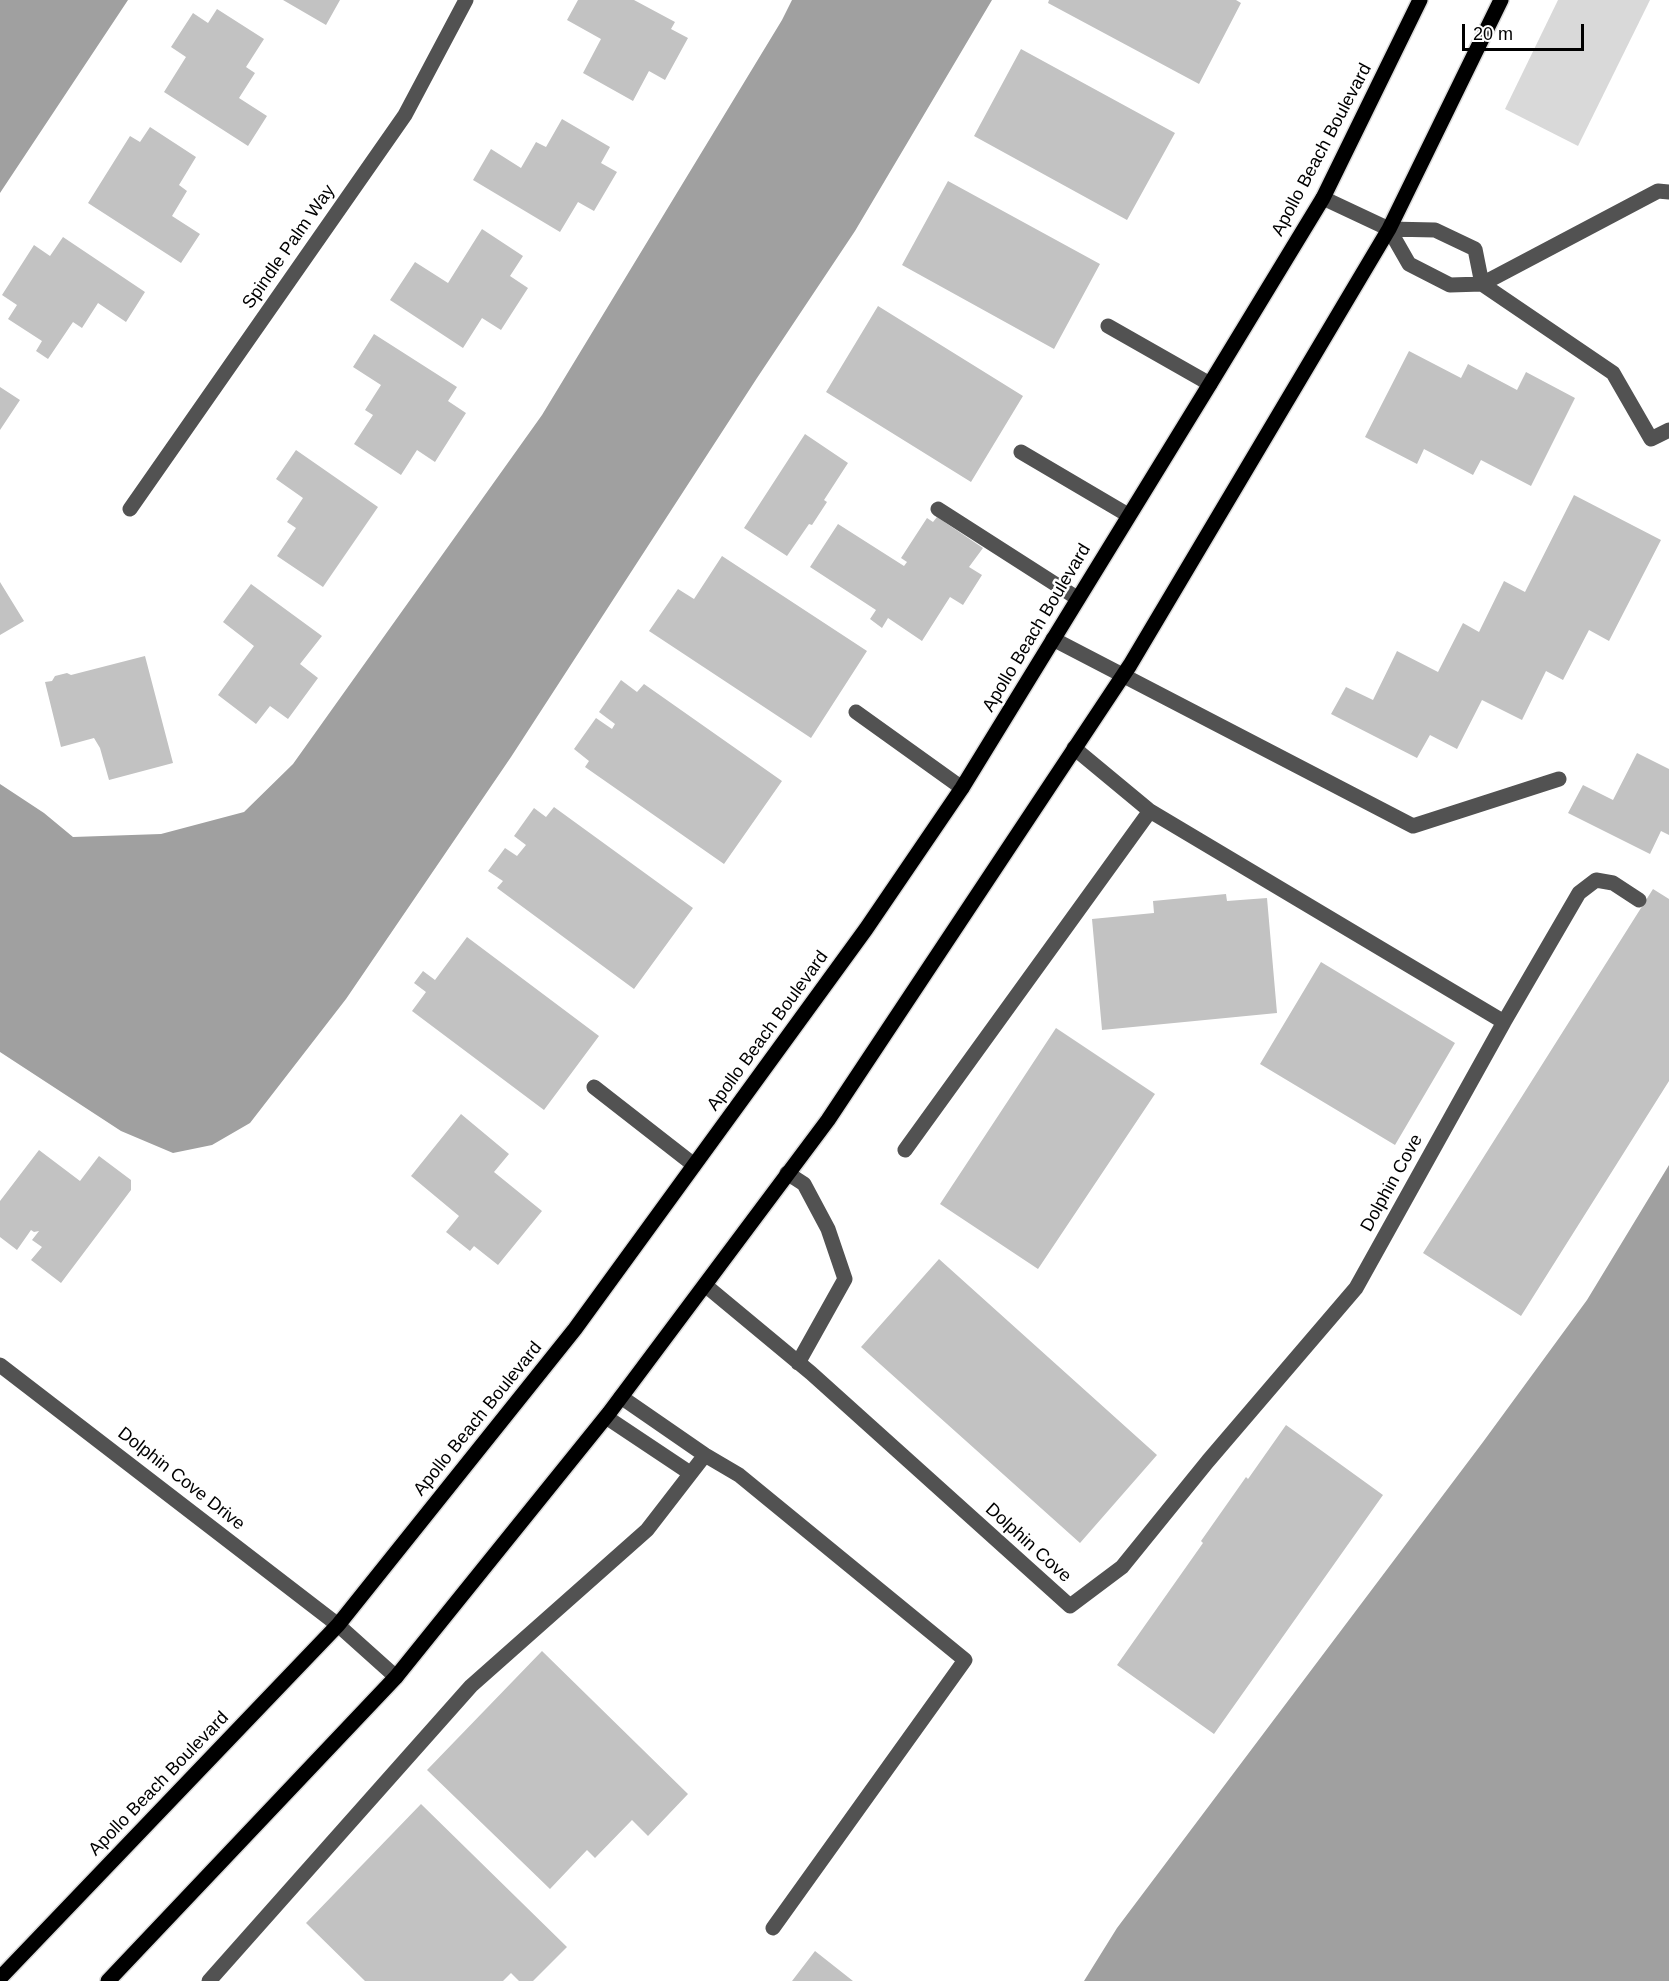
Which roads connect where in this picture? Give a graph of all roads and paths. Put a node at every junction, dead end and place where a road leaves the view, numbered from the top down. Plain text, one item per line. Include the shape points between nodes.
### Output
1 (466, 0) edge
2 (1420, 0) edge
3 (1501, 0) edge
4 (1669, 192) edge
5 (1323, 198) junction
6 (1389, 229) junction
7 (1482, 284) junction
8 (1108, 326) dead end
9 (1210, 384) junction
10 (1669, 430) edge
11 (1022, 452) dead end
12 (130, 509) dead end
13 (938, 509) dead end
14 (1128, 515) junction
15 (1077, 598) junction
16 (1053, 639) junction
17 (1123, 674) junction
18 (856, 712) dead end
19 (1074, 748) junction
20 (1559, 778) dead end
21 (962, 788) junction
22 (1150, 811) junction
23 (1640, 900) dead end
24 (1504, 1022) junction
25 (594, 1087) dead end
26 (905, 1150) dead end
27 (694, 1164) junction
28 (787, 1173) junction
29 (705, 1285) junction
30 (798, 1363) junction
31 (0, 1365) edge
32 (621, 1397) junction
33 (606, 1417) junction
34 (705, 1455) junction
35 (690, 1473) junction
36 (338, 1625) junction
37 (396, 1677) junction
38 (773, 1928) dead end
39 (0, 1978) edge
40 (108, 1981) edge
41 (209, 1981) edge

1 - 12 street, Spindle Palm Way via 405,115
2 - 5 main road, Apollo Beach Boulevard
3 - 6 main road
4 - 7 street via 1658,191
5 - 6 street
5 - 9 main road, Apollo Beach Boulevard
6 - 7 street via 1409,264 1450,285
6 - 7 street via 1436,230 1475,249
6 - 17 main road
7 - 10 street via 1613,373 1651,439
8 - 9 street
9 - 14 main road, Apollo Beach Boulevard
11 - 14 street
13 - 15 street
14 - 15 main road, Apollo Beach Boulevard
15 - 16 main road, Apollo Beach Boulevard
16 - 17 street
16 - 21 main road, Apollo Beach Boulevard
17 - 19 main road
17 - 20 street via 1413,826
18 - 21 street
19 - 22 street
19 - 28 main road via 828,1120
21 - 27 main road, Apollo Beach Boulevard via 866,929
22 - 24 street
22 - 26 street
23 - 24 street via 1613,883 1596,880 1579,893
24 - 30 street, Dolphin Cove via 1356,1288 1122,1567 1070,1606
25 - 27 street
27 - 36 main road, Apollo Beach Boulevard via 575,1329
28 - 29 main road
28 - 30 street via 804,1184 828,1229 845,1279
29 - 30 street, Dolphin Cove
29 - 32 main road
31 - 36 street, Dolphin Cove Drive
32 - 33 main road
32 - 34 street
33 - 35 street
33 - 37 main road
34 - 35 street
34 - 38 street via 739,1474 965,1660
35 - 41 street via 646,1530 471,1686
36 - 37 street, Dolphin Cove Drive
36 - 39 main road, Apollo Beach Boulevard
37 - 40 main road

